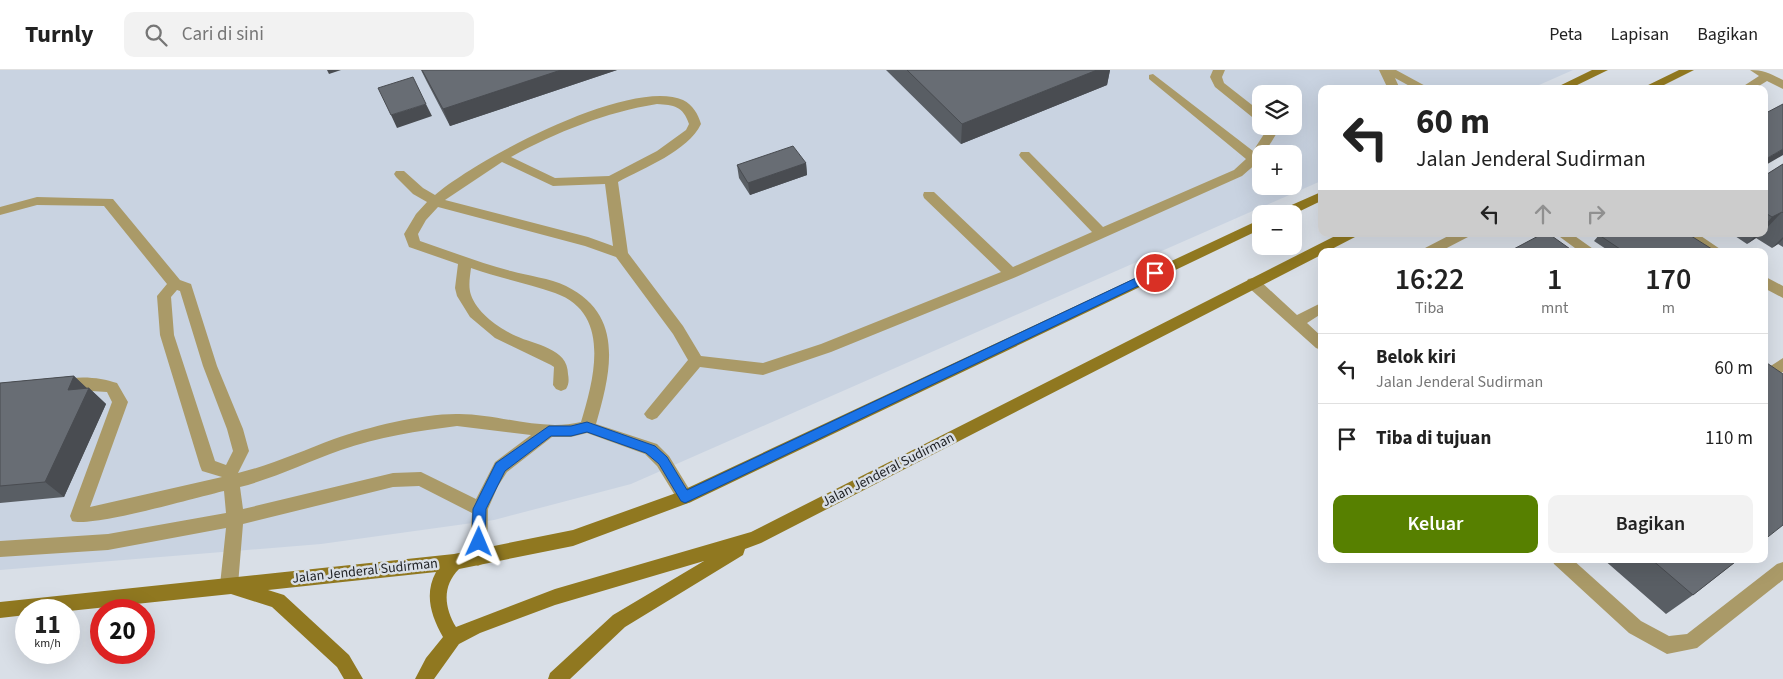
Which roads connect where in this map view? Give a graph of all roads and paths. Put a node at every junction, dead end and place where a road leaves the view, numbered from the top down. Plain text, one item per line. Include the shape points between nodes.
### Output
1 (1219, 70) edge
2 (1386, 70) edge
3 (1602, 70) edge
4 (1688, 70) edge
5 (1756, 70) edge
6 (1768, 76) junction
7 (1153, 77) dead end
8 (1783, 84) edge
9 (1392, 85) edge
10 (1416, 85) edge
11 (1568, 85) edge
12 (1655, 85) edge
13 (1752, 85) edge
14 (1252, 111) edge
15 (1025, 155) dead end
16 (500, 156) junction
17 (1252, 157) edge
18 (1252, 161) edge
19 (400, 174) dead end
20 (610, 180) junction
21 (929, 196) dead end
22 (1318, 197) edge
23 (436, 202) junction
24 (1302, 205) edge
25 (0, 210) edge
26 (1252, 228) edge
27 (1101, 233) junction
28 (1344, 237) edge
29 (1457, 237) edge
30 (1568, 237) edge
31 (1693, 237) edge
32 (1322, 248) edge
33 (1436, 248) edge
34 (1584, 248) edge
35 (1711, 248) edge
36 (1318, 250) edge
37 (621, 254) junction
38 (465, 261) junction
39 (1010, 273) junction
40 (1253, 283) junction
41 (1768, 283) edge
42 (175, 284) junction
43 (1783, 292) edge
44 (1318, 310) edge
45 (1296, 322) junction
46 (1318, 341) edge
47 (696, 361) junction
48 (1783, 364) edge
49 (1772, 374) edge
50 (561, 385) dead end
51 (47, 386) edge
52 (652, 414) dead end
53 (587, 427) junction
54 (549, 431) junction
55 (231, 478) junction
56 (685, 497) junction
57 (480, 509) junction
58 (234, 521) junction
59 (755, 538) junction
60 (0, 549) edge
61 (478, 558) junction
62 (454, 562) junction
63 (1564, 563) edge
64 (1783, 570) edge
65 (229, 585) junction
66 (0, 610) edge
67 (453, 638) junction
68 (354, 679) edge
69 (424, 679) edge
70 (557, 679) edge

1 - 14 lane via 1216,77 1219,85
2 - 9 lane
2 - 10 lane
3 - 11 street
4 - 12 street
5 - 6 lane
6 - 8 lane
6 - 13 lane
7 - 17 lane
15 - 27 lane
16 - 20 lane via 553,182
16 - 20 lane via 587,118 628,105 651,101 676,102 688,109 695,124 691,132 661,154
16 - 23 lane
18 - 27 lane via 1238,173
19 - 23 lane
20 - 37 lane
21 - 39 lane
22 - 24 street
23 - 37 lane via 588,242
23 - 38 lane via 414,226 411,234 414,244
25 - 42 lane via 37,201 108,202
26 - 56 street, Jalan Jenderal Sudirman
27 - 39 lane
28 - 32 street, Jalan Jenderal Sudirman
29 - 33 lane
30 - 34 lane
31 - 35 lane
36 - 40 street, Jalan Jenderal Sudirman
37 - 47 lane via 678,330
38 - 50 lane via 462,290 472,310 488,326 514,342 555,358 561,365
38 - 53 lane via 561,289 582,303 596,320 602,337 599,387
39 - 47 lane via 826,348 762,369
40 - 45 lane
40 - 59 street, Jalan Jenderal Sudirman
41 - 43 lane
42 - 55 lane via 186,288 210,366 235,429 241,451
42 - 55 lane via 164,296 167,335 208,466
44 - 45 lane
45 - 46 lane
47 - 52 lane
48 - 49 lane
51 - 55 lane via 92,384 112,388 120,402 78,516 207,488
53 - 54 lane
53 - 56 lane via 650,449 663,461
54 - 55 lane via 457,420 414,425 340,444 264,474
54 - 57 lane via 501,467
55 - 58 lane
56 - 61 street, Jalan Jenderal Sudirman via 573,538
57 - 58 lane via 421,479 353,488
57 - 61 lane
58 - 60 lane via 108,542
58 - 65 lane via 235,547
59 - 67 street, Jalan Jenderal Sudirman via 554,597
59 - 70 street via 619,621
61 - 62 street, Jalan Jenderal Sudirman
62 - 65 street, Jalan Jenderal Sudirman
62 - 67 street via 438,587 436,601 443,623
63 - 64 lane via 1636,627 1667,645 1691,642
65 - 66 street, Jalan Jenderal Sudirman
65 - 68 street via 278,601 343,660
67 - 69 street, Jalan Jenderal Sudirman

